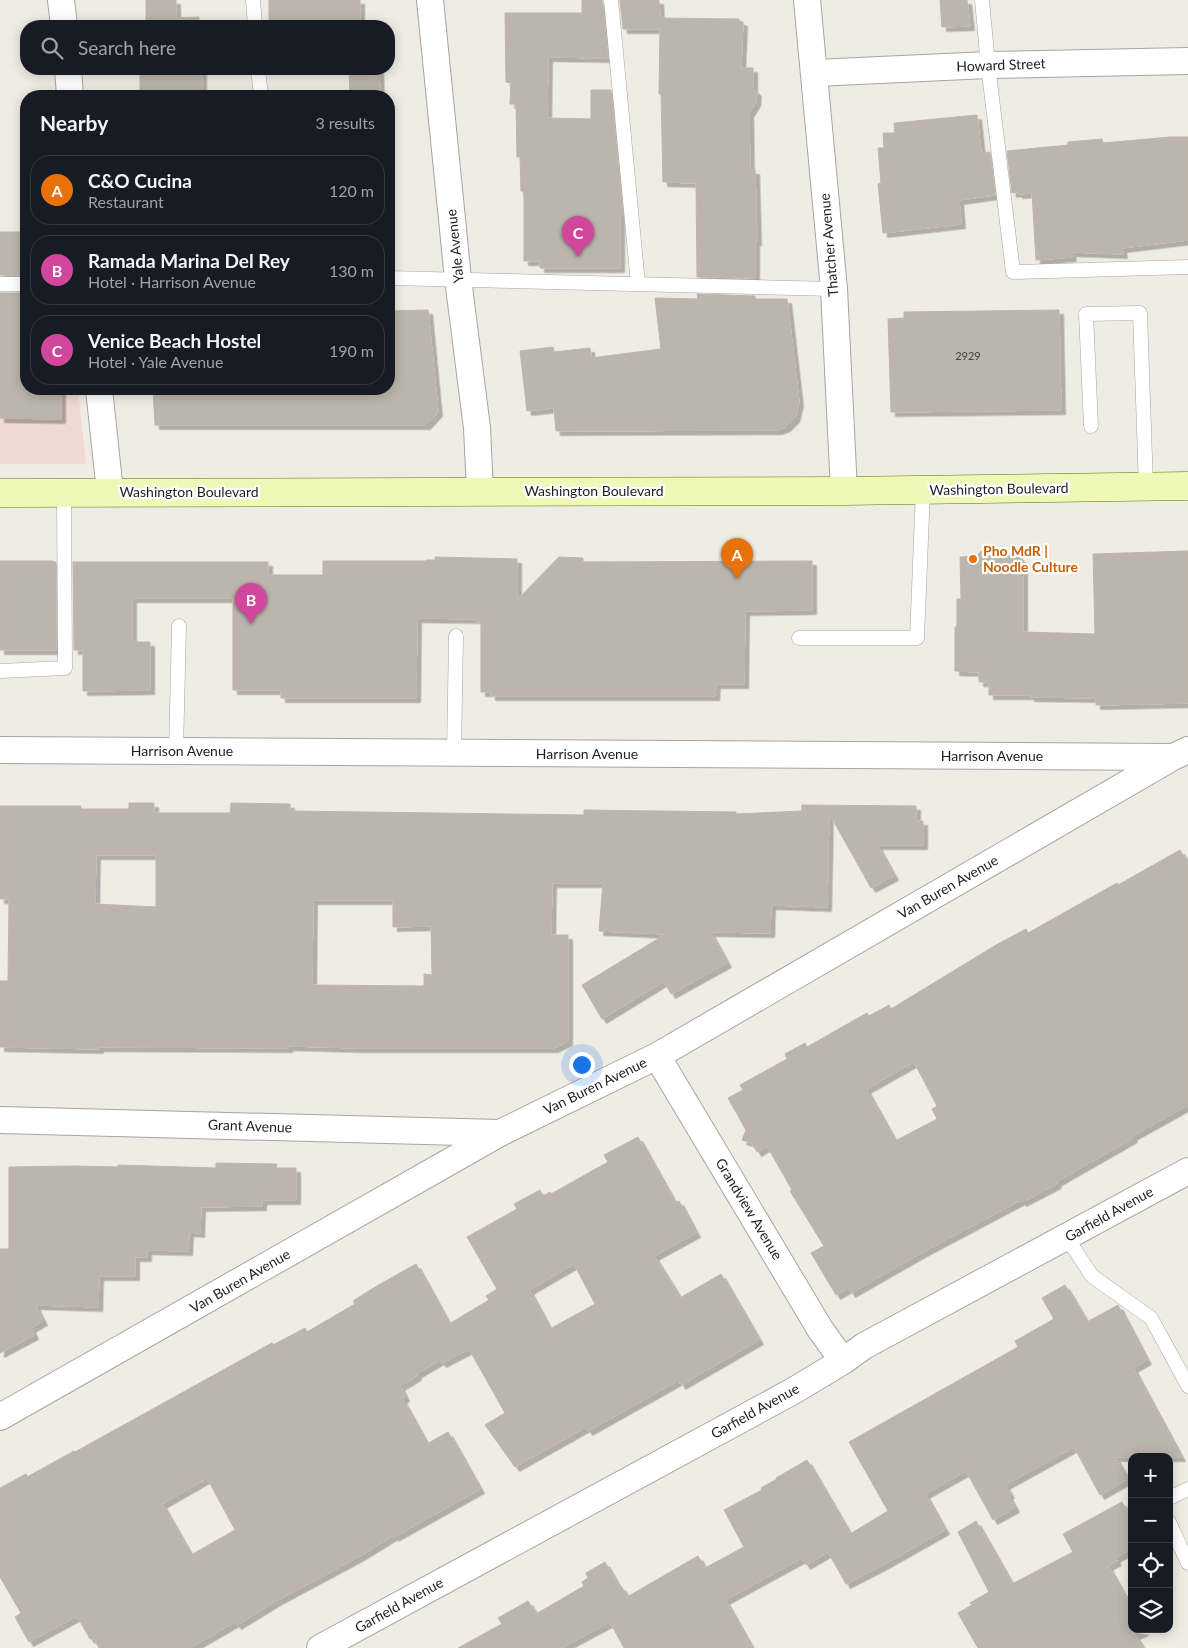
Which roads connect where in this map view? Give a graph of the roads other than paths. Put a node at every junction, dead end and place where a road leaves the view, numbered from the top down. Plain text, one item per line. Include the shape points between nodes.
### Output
1 (61, 0) edge
2 (253, 0) edge
3 (430, 0) edge
4 (611, 0) edge
5 (807, 0) edge
6 (982, 0) edge
7 (63, 20) edge
8 (255, 20) edge
9 (1188, 61) edge
10 (988, 65) junction
11 (814, 73) junction
12 (68, 75) edge
13 (258, 75) edge
14 (70, 90) edge
15 (260, 90) edge
16 (1188, 267) edge
17 (395, 278) edge
18 (458, 279) junction
19 (0, 284) edge
20 (20, 284) edge
21 (638, 284) junction
22 (834, 289) junction
23 (100, 395) edge
24 (1091, 426) dead end
25 (1188, 486) edge
26 (1146, 487) junction
27 (923, 490) junction
28 (480, 491) junction
29 (844, 491) junction
30 (64, 492) junction
31 (110, 492) junction
32 (0, 493) edge
33 (178, 626) dead end
34 (456, 636) dead end
35 (799, 638) dead end
36 (0, 671) edge
37 (0, 750) edge
38 (176, 751) junction
39 (454, 753) junction
40 (1181, 754) edge
41 (657, 1056) junction
42 (0, 1120) edge
43 (500, 1133) junction
44 (1188, 1171) edge
45 (1067, 1238) junction
46 (843, 1361) junction
47 (1188, 1386) edge
48 (0, 1418) edge
49 (1188, 1489) edge
50 (1173, 1496) edge
51 (1173, 1531) edge
52 (1188, 1563) edge
53 (320, 1648) edge

1 - 7 street
2 - 8 lane
3 - 18 street, Yale Avenue
4 - 21 lane
5 - 11 street, Thatcher Avenue
6 - 10 lane
9 - 10 street, Howard Street
10 - 11 street, Howard Street
10 - 16 lane via 1013,272
11 - 22 street, Thatcher Avenue
12 - 14 street
13 - 15 lane
17 - 18 lane
18 - 21 lane
18 - 28 street, Yale Avenue via 477,428
19 - 20 lane
21 - 22 lane
22 - 29 street, Thatcher Avenue
23 - 31 street
24 - 26 lane via 1086,314 1140,312
25 - 26 main road, Washington Boulevard
26 - 27 main road, Washington Boulevard
27 - 29 main road, Washington Boulevard
27 - 35 lane via 917,638
28 - 29 main road, Washington Boulevard
28 - 31 main road, Washington Boulevard
30 - 31 main road, Washington Boulevard
30 - 32 main road, Washington Boulevard
30 - 36 lane via 65,668
33 - 38 lane
34 - 39 lane
37 - 38 street, Harrison Avenue
38 - 39 street, Harrison Avenue
39 - 40 street, Harrison Avenue
40 - 41 street, Van Buren Avenue
41 - 43 street, Van Buren Avenue
41 - 46 street, Grandview Avenue via 820,1329
42 - 43 street, Grant Avenue
43 - 48 street, Van Buren Avenue
44 - 45 street, Garfield Avenue
45 - 46 street, Garfield Avenue via 864,1346
45 - 47 lane via 1092,1276 1151,1318
46 - 53 street, Garfield Avenue
49 - 50 lane
51 - 52 lane

